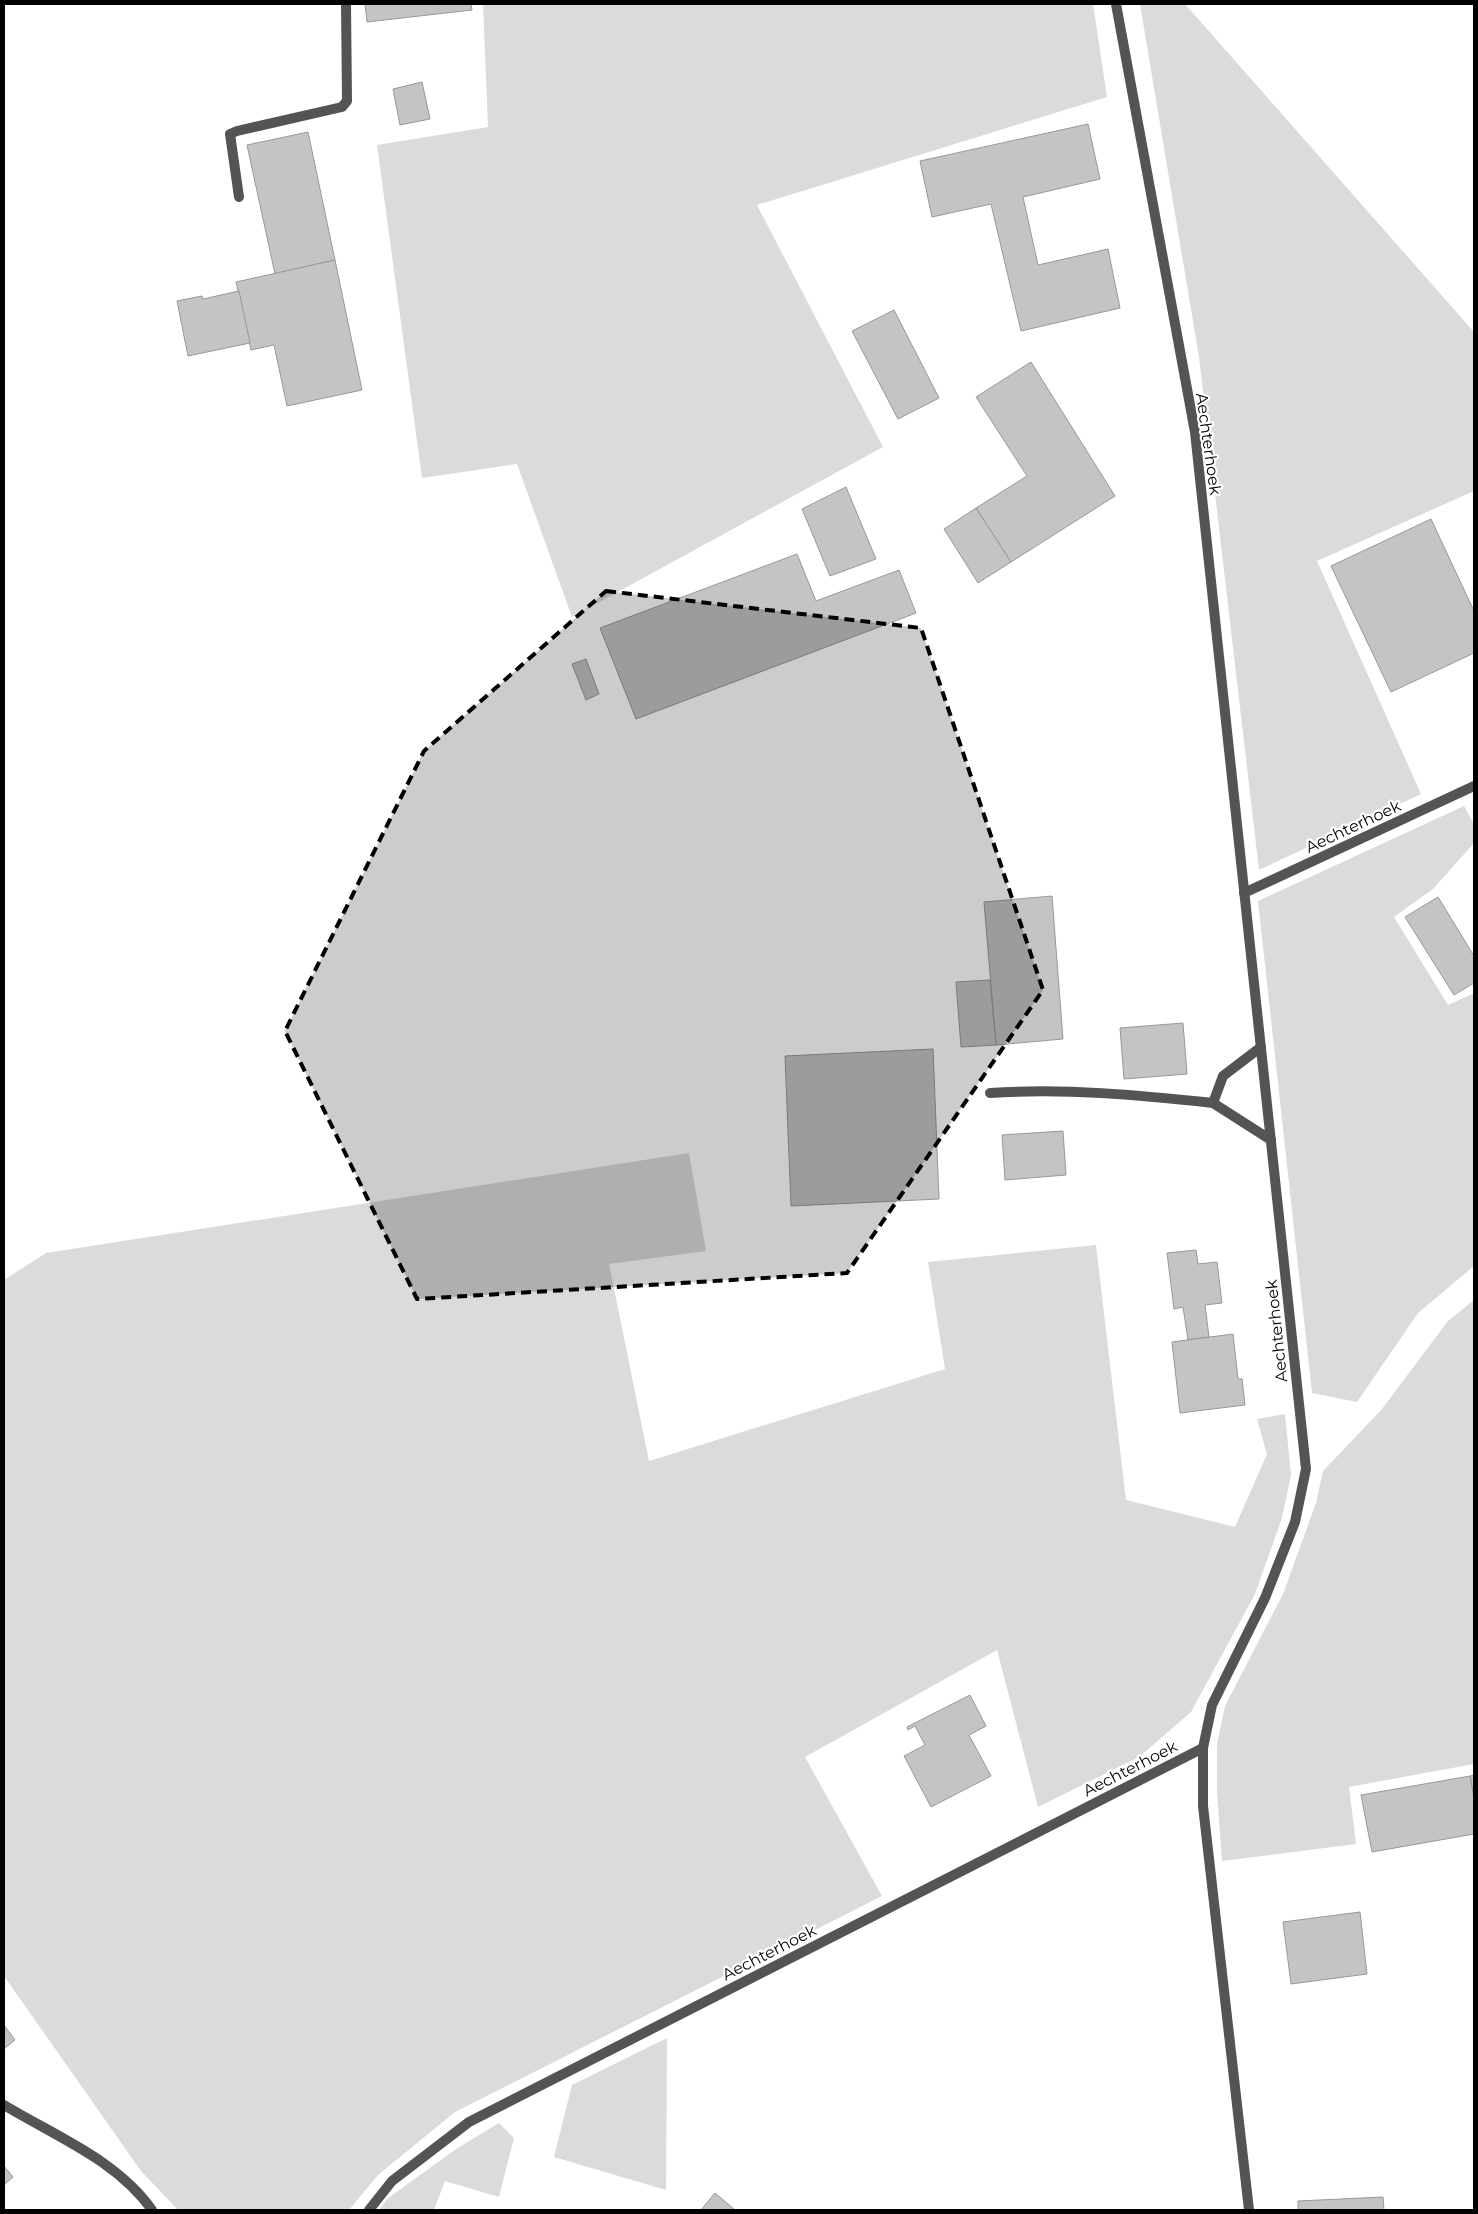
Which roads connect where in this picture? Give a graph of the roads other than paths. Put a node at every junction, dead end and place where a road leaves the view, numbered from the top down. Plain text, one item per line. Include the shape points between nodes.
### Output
1 (346, 4) edge
2 (1116, 4) edge
3 (239, 197) dead end
4 (1474, 786) edge
5 (1244, 893) junction
6 (1261, 1047) junction
7 (990, 1094) dead end
8 (1214, 1103) junction
9 (1271, 1140) junction
10 (1203, 1748) junction
11 (4, 2106) edge
12 (152, 2210) edge
13 (369, 2210) edge
14 (1249, 2210) edge

1 - 3 street via 347,101 342,107 230,134
2 - 5 street, Aechterhoek via 1195,432
4 - 5 street, Aechterhoek
5 - 6 street, Aechterhoek
6 - 8 street via 1223,1076
6 - 9 street, Aechterhoek
7 - 8 street via 1039,1090
8 - 9 street
9 - 10 street, Aechterhoek via 1306,1469 1295,1522 1265,1598 1212,1705
10 - 13 street, Aechterhoek via 469,2122 392,2181
10 - 14 street, Aechterhoek via 1203,1806
11 - 12 street via 100,2161 141,2194

